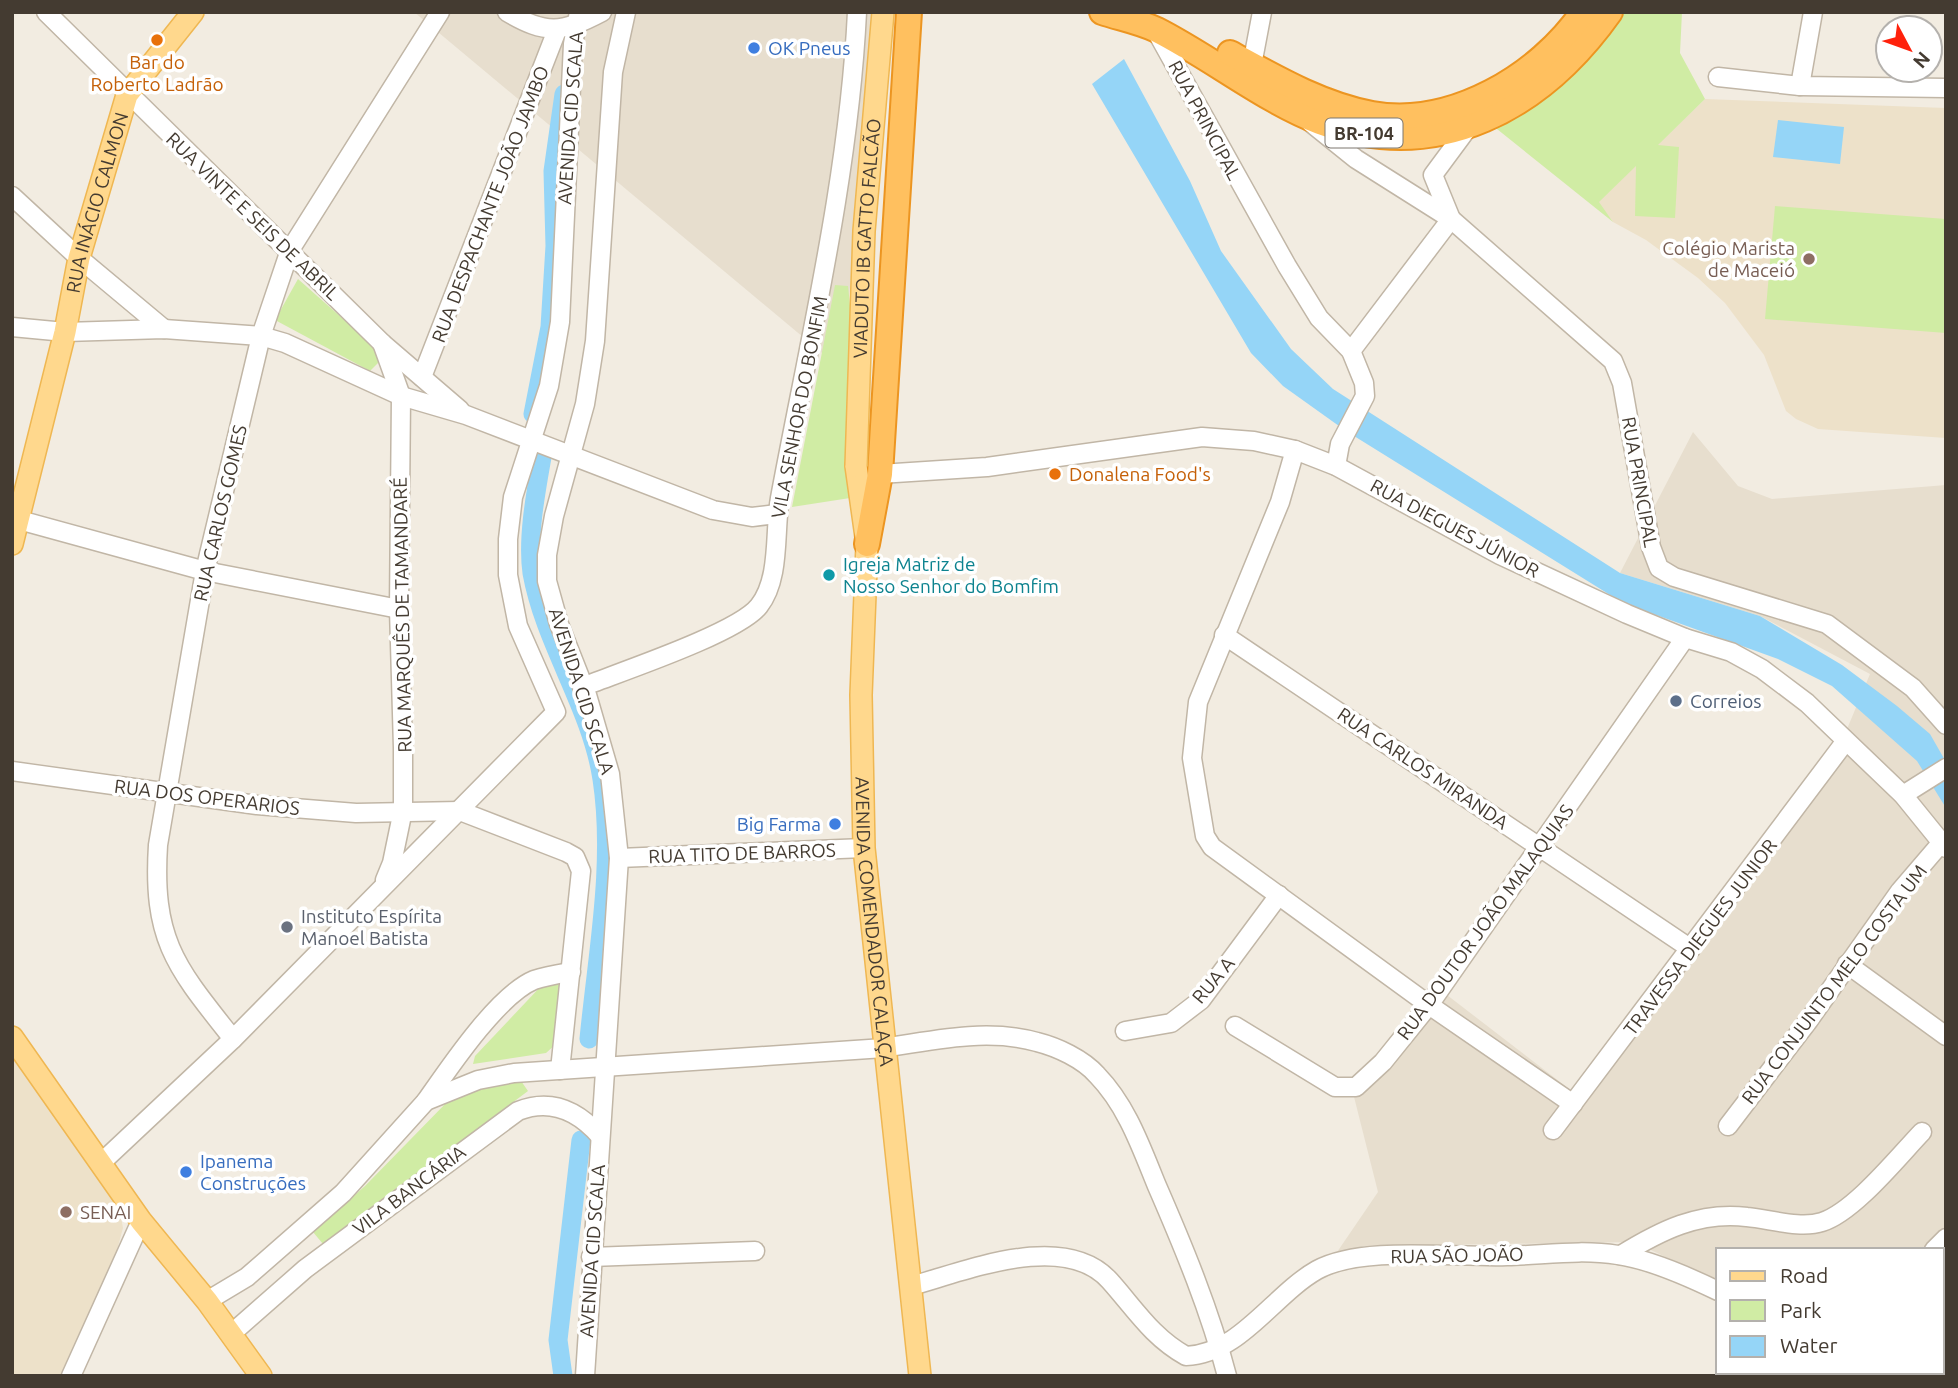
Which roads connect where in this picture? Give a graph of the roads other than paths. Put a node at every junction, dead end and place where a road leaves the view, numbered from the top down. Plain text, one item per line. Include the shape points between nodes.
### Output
1 (46, 12) edge
2 (193, 12) edge
3 (440, 12) edge
4 (507, 12) edge
5 (602, 12) edge
6 (626, 12) edge
7 (858, 12) edge
8 (883, 12) edge
9 (909, 12) edge
10 (1101, 12) edge
11 (1262, 12) edge
12 (1583, 12) edge
13 (1610, 12) edge
14 (1812, 12) edge
15 (577, 19) edge
16 (1156, 21) edge
17 (557, 30) junction
18 (1252, 65) junction
19 (1718, 77) dead end
20 (1800, 86) junction
21 (1946, 88) edge
22 (127, 95) junction
23 (1293, 108) junction
24 (850, 110) junction
25 (905, 111) junction
26 (1470, 125) junction
27 (12, 196) edge
28 (1451, 219) junction
29 (290, 250) junction
30 (79, 258) junction
31 (12, 327) edge
32 (164, 329) junction
33 (65, 332) junction
34 (261, 336) junction
35 (382, 343) junction
36 (1352, 351) junction
37 (422, 377) junction
38 (401, 396) junction
39 (466, 415) junction
40 (533, 442) junction
41 (1295, 450) junction
42 (569, 454) junction
43 (1336, 466) junction
44 (856, 467) joint
45 (880, 474) junction
46 (777, 514) junction
47 (15, 518) edge
48 (12, 544) edge
49 (867, 544) junction
50 (205, 571) junction
51 (398, 610) junction
52 (1224, 635) junction
53 (1685, 638) junction
54 (582, 687) junction
55 (1946, 725) edge
56 (1845, 742) junction
57 (1946, 768) edge
58 (12, 771) edge
59 (167, 795) junction
60 (1903, 796) junction
61 (402, 810) junction
62 (460, 811) junction
63 (1944, 845) edge
64 (1541, 847) junction
65 (864, 848) junction
66 (619, 858) junction
67 (382, 887) junction
68 (1279, 895) junction
69 (1691, 949) junction
70 (1847, 964) junction
71 (571, 972) junction
72 (1429, 1004) junction
73 (1235, 1026) dead end
74 (1125, 1031) dead end
75 (1946, 1036) edge
76 (12, 1037) edge
77 (883, 1038) junction
78 (233, 1039) junction
79 (607, 1067) junction
80 (560, 1070) junction
81 (426, 1101) junction
82 (1573, 1104) junction
83 (1728, 1126) dead end
84 (1553, 1130) dead end
85 (1922, 1132) dead end
86 (600, 1136) junction
87 (102, 1162) junction
88 (141, 1221) junction
89 (284, 1244) junction
90 (755, 1251) dead end
91 (1621, 1255) junction
92 (591, 1257) junction
93 (305, 1269) junction
94 (911, 1286) junction
95 (1716, 1290) edge
96 (208, 1301) junction
97 (231, 1334) junction
98 (1220, 1349) junction
99 (71, 1376) edge
100 (261, 1376) edge
101 (584, 1376) edge
102 (920, 1376) edge
103 (1227, 1376) edge

1 - 22 street, RUA VINTE E SEIS DE ABRIL
2 - 22 main road, RUA INÁCIO CALMON
3 - 29 street, RUA CARLOS GOMES
4 - 17 street via 528,24
5 - 15 street
6 - 42 street, AVENIDA CID SCALA via 611,96 595,341 585,404
7 - 24 street, VILA SENHOR DO BONFIM
8 - 44 main road, VIADUTO IB GATTO FALCÃO, bridge via 864,231
9 - 25 highway
10 - 16 highway, BR-104
11 - 18 street
12 - 18 highway, BR-104 via 1548,55 1507,85 1460,105 1422,114 1374,115 1327,102
13 - 26 highway, BR-104 via 1567,66 1531,96 1487,121
14 - 20 street
15 - 17 street
15 - 40 street, AVENIDA CID SCALA via 560,322
16 - 18 highway, BR-104
16 - 23 highway, BR-104
16 - 36 street, RUA PRINCIPAL via 1287,267 1319,318
17 - 37 street, RUA DESPACHANTE JOÃO JAMBO
19 - 20 street
20 - 21 street
22 - 29 street, RUA VINTE E SEIS DE ABRIL
22 - 30 main road, RUA INÁCIO CALMON
23 - 26 highway, BR-104 via 1321,122 1371,134 1413,136
23 - 28 street, RUA PRINCIPAL via 1356,159
24 - 25 street
24 - 46 street, VILA SENHOR DO BONFIM
25 - 45 highway
26 - 28 street, RUA PRINCIPAL via 1433,175
27 - 30 street
28 - 36 street
28 - 55 street, RUA PRINCIPAL via 1612,361 1622,383 1651,547 1660,568 1674,577 1827,624 1913,688
29 - 34 street, RUA CARLOS GOMES
29 - 35 street, RUA VINTE E SEIS DE ABRIL
30 - 32 street
30 - 33 main road, RUA INÁCIO CALMON
31 - 33 street
32 - 33 street
32 - 34 street
33 - 47 main road, RUA INÁCIO CALMON
34 - 38 street
34 - 50 street, RUA CARLOS GOMES
35 - 37 street, RUA VINTE E SEIS DE ABRIL
35 - 38 street, RUA MARQUÊS DE TAMANDARÉ
36 - 43 street via 1365,396 1340,444
37 - 39 street, RUA VINTE E SEIS DE ABRIL
38 - 39 street
38 - 51 street, RUA MARQUÊS DE TAMANDARÉ
39 - 40 street
40 - 42 street
40 - 62 street, AVENIDA CID SCALA via 513,497 508,575 518,626 556,712
41 - 43 street, RUA DIEGUES JÚNIOR
41 - 45 street, RUA DIEGUES JÚNIOR via 1202,437 987,467
41 - 52 street via 1280,502
42 - 46 street via 713,510 752,517
42 - 54 street, AVENIDA CID SCALA via 547,555 547,581
43 - 53 street, RUA DIEGUES JÚNIOR via 1500,555
44 - 49 main road, AVENIDA COMENDADOR CALAÇA
45 - 49 highway
46 - 54 street, VILA SENHOR DO BONFIM via 769,582 754,612 727,628
47 - 48 main road, RUA INÁCIO CALMON
47 - 50 street
49 - 65 main road, AVENIDA COMENDADOR CALAÇA via 861,695
50 - 51 street
50 - 59 street, RUA CARLOS GOMES
51 - 61 street, RUA MARQUÊS DE TAMANDARÉ
52 - 64 street, RUA CARLOS MIRANDA
52 - 68 street via 1198,702 1192,733 1202,824 1212,847
53 - 56 street, RUA DIEGUES JÚNIOR via 1731,652 1762,669 1807,703
53 - 64 street, RUA DOUTOR JOÃO MALAQUIAS
54 - 66 street, AVENIDA CID SCALA via 610,774
56 - 60 street, RUA DIEGUES JÚNIOR
56 - 69 street, TRAVESSA DIEGUES JUNIOR
57 - 60 street
58 - 59 street, RUA DOS OPERARIOS
59 - 61 street, RUA DOS OPERARIOS via 356,813
59 - 78 street, RUA CARLOS GOMES via 156,875 164,933 187,981
60 - 63 street, RUA DIEGUES JÚNIOR
61 - 62 street
61 - 67 street, RUA MARQUÊS DE TAMANDARÉ via 392,863
62 - 67 street
62 - 71 street via 575,857 581,871
63 - 70 street, RUA CONJUNTO MELO COSTA UM via 1900,891
64 - 69 street, RUA CARLOS MIRANDA
64 - 72 street, RUA DOUTOR JOÃO MALAQUIAS
65 - 66 street, RUA TITO DE BARROS
65 - 77 main road, AVENIDA COMENDADOR CALAÇA
66 - 79 street, AVENIDA CID SCALA
67 - 78 street
68 - 72 street
68 - 74 street, RUA A via 1201,1000 1171,1023
69 - 82 street, TRAVESSA DIEGUES JUNIOR
70 - 75 street
70 - 83 street, RUA CONJUNTO MELO COSTA UM
71 - 80 street
71 - 81 street via 532,981 512,995 453,1062
72 - 73 street, RUA DOUTOR JOÃO MALAQUIAS via 1356,1087 1335,1087
72 - 82 street
76 - 87 main road
77 - 79 street
77 - 94 main road, AVENIDA COMENDADOR CALAÇA
77 - 98 street via 1005,1036 1037,1041 1096,1073 1126,1114
78 - 87 street
79 - 80 street
79 - 86 street, AVENIDA CID SCALA
80 - 81 street via 496,1075
81 - 89 street via 343,1193
82 - 84 street, TRAVESSA DIEGUES JUNIOR
85 - 91 street via 1873,1184 1830,1219 1805,1224 1728,1216 1679,1223
86 - 92 street, AVENIDA CID SCALA
86 - 93 street, VILA BANCÁRIA via 588,1122 566,1110 533,1105 517,1111
87 - 88 main road
88 - 96 main road
88 - 99 street
89 - 93 street
89 - 96 street via 247,1277
90 - 92 street
91 - 95 street, RUA SÃO JOÃO
91 - 98 street, RUA SÃO JOÃO via 1568,1251 1508,1256 1365,1256 1339,1261 1316,1271
92 - 101 street, AVENIDA CID SCALA
93 - 97 street, VILA BANCÁRIA
94 - 98 street via 1011,1260 1051,1255 1074,1259 1110,1280 1163,1343 1186,1356
94 - 102 main road, AVENIDA COMENDADOR CALAÇA
96 - 97 main road
97 - 100 main road
98 - 103 street

